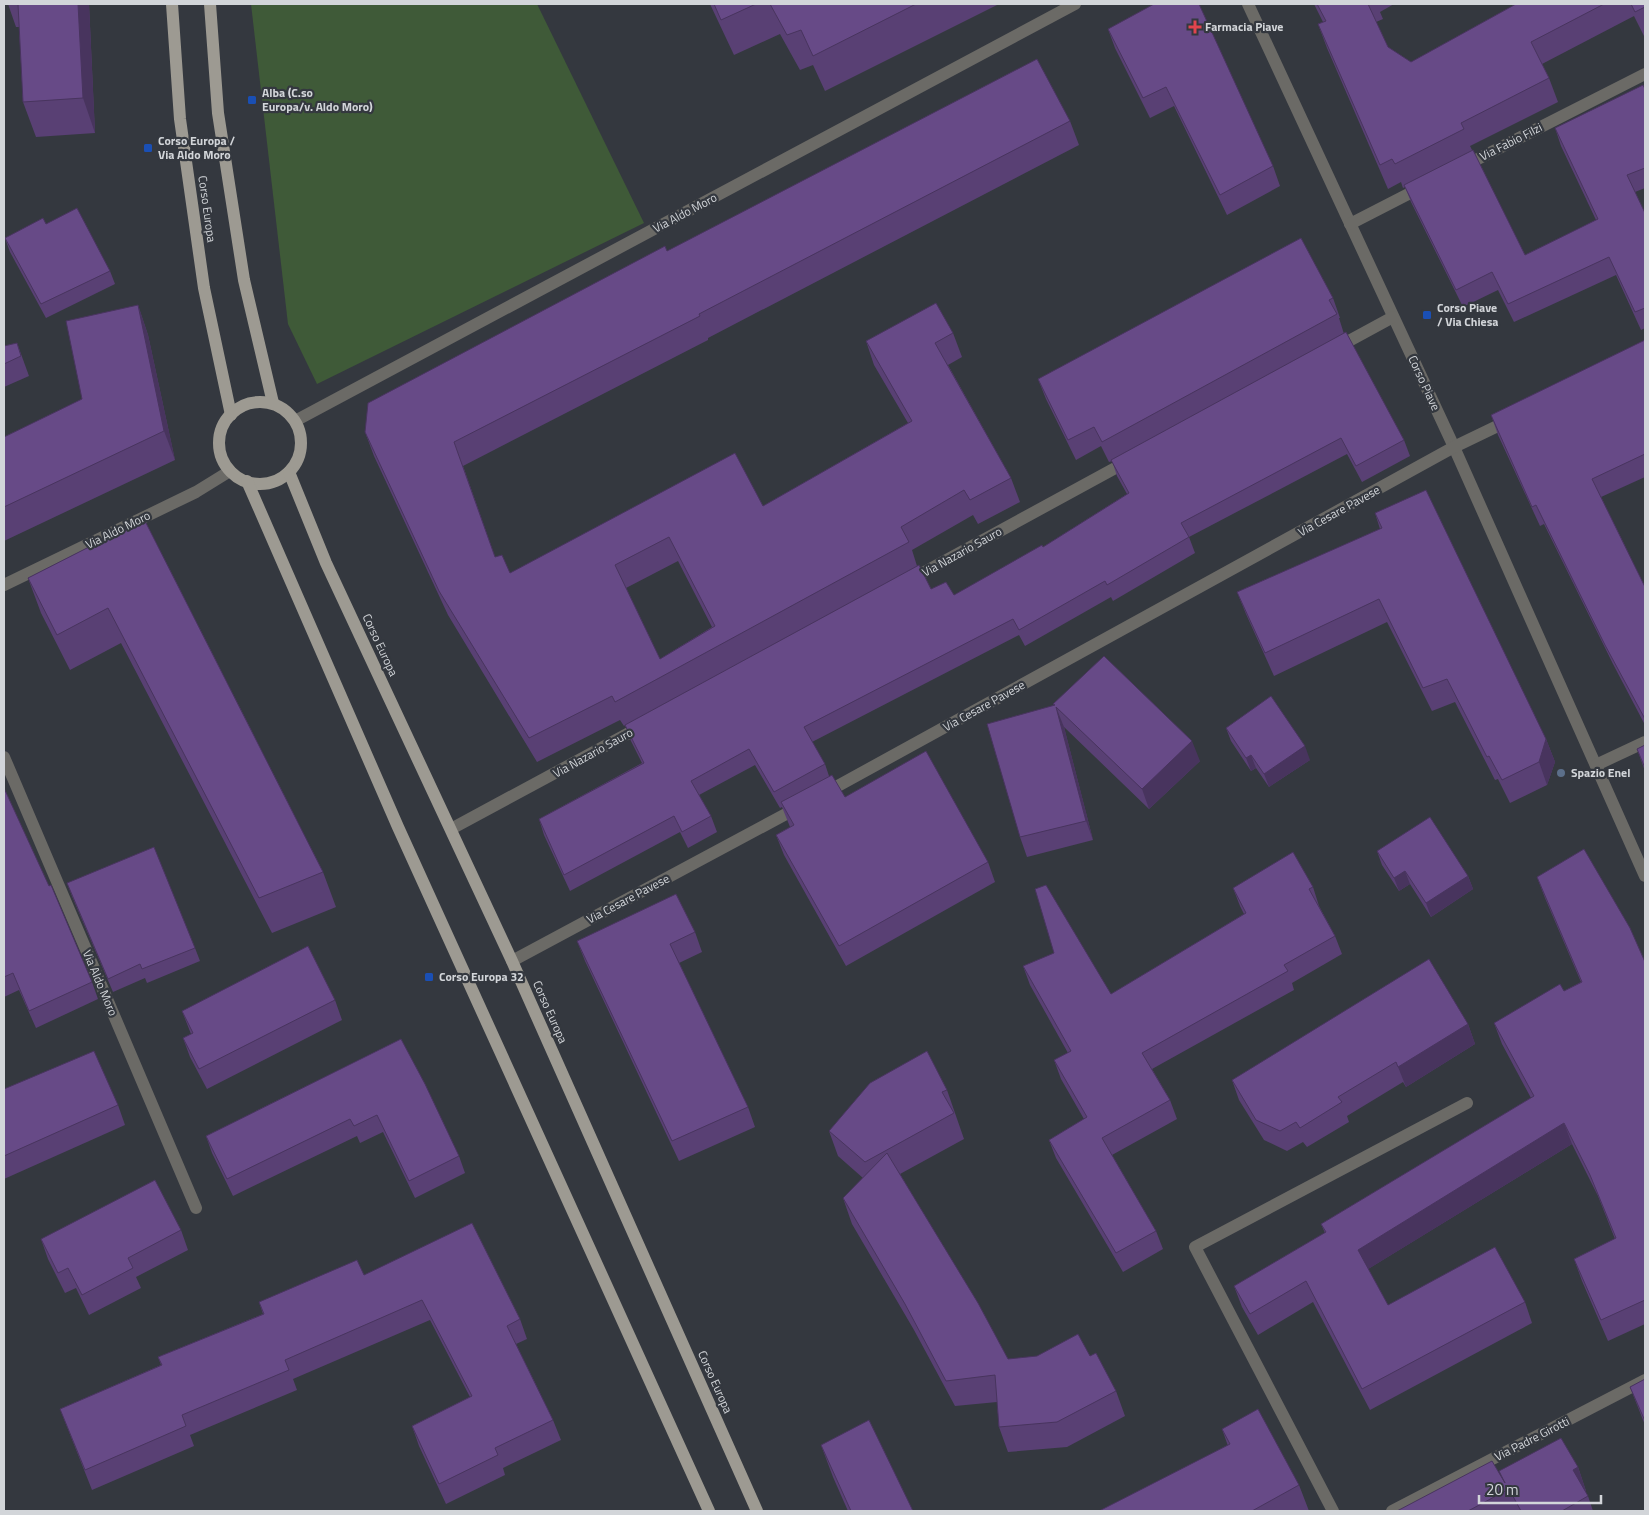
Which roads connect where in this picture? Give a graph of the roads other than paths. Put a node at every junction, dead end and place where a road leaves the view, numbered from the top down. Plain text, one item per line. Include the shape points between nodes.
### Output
1 (172, 4) edge
2 (210, 4) edge
3 (1075, 4) edge
4 (1248, 4) edge
5 (1645, 74) edge
6 (1454, 171) edge
7 (1437, 180) edge
8 (1350, 224) junction
9 (1393, 317) junction
10 (1324, 355) edge
11 (273, 404) junction
12 (1524, 414) edge
13 (231, 415) junction
14 (295, 421) junction
15 (1454, 447) junction
16 (1140, 454) edge
17 (230, 471) junction
18 (289, 472) junction
19 (247, 482) junction
20 (4, 585) edge
21 (897, 587) edge
22 (653, 720) edge
23 (1645, 742) edge
24 (4, 757) edge
25 (1596, 766) junction
26 (451, 830) junction
27 (1645, 876) edge
28 (512, 961) junction
29 (1467, 1103) dead end
30 (196, 1208) dead end
31 (1645, 1380) edge
32 (709, 1511) edge
33 (757, 1511) edge
34 (1333, 1511) edge
35 (1392, 1511) edge

1 - 13 main road, Corso Europa via 180,119 204,288
2 - 11 main road, Corso Europa via 218,113 242,270
3 - 14 street, Via Aldo Moro
4 - 8 street, Corso Piave
5 - 6 street, Via Fabio Filzi
7 - 8 street
8 - 9 street, Corso Piave
9 - 10 street
9 - 15 street, Corso Piave
11 - 13 main road via 249,402
11 - 14 main road via 289,413
12 - 15 street, Via Cesare Pavese
13 - 17 main road via 220,432 219,446
14 - 18 main road via 301,436 301,449
15 - 25 street, Corso Piave
15 - 28 street, Via Cesare Pavese
16 - 21 street, Via Nazario Sauro
17 - 19 main road
17 - 20 street, Via Aldo Moro via 196,492
18 - 19 main road via 266,484
18 - 26 main road, Corso Europa via 326,563
19 - 32 main road via 398,827
22 - 26 street, Via Nazario Sauro
23 - 25 street
24 - 30 street, Via Aldo Moro
25 - 27 street, Corso Piave
26 - 28 main road, Corso Europa
28 - 33 main road, Corso Europa
29 - 34 street via 1195,1247
31 - 35 street, Via Padre Girotti

